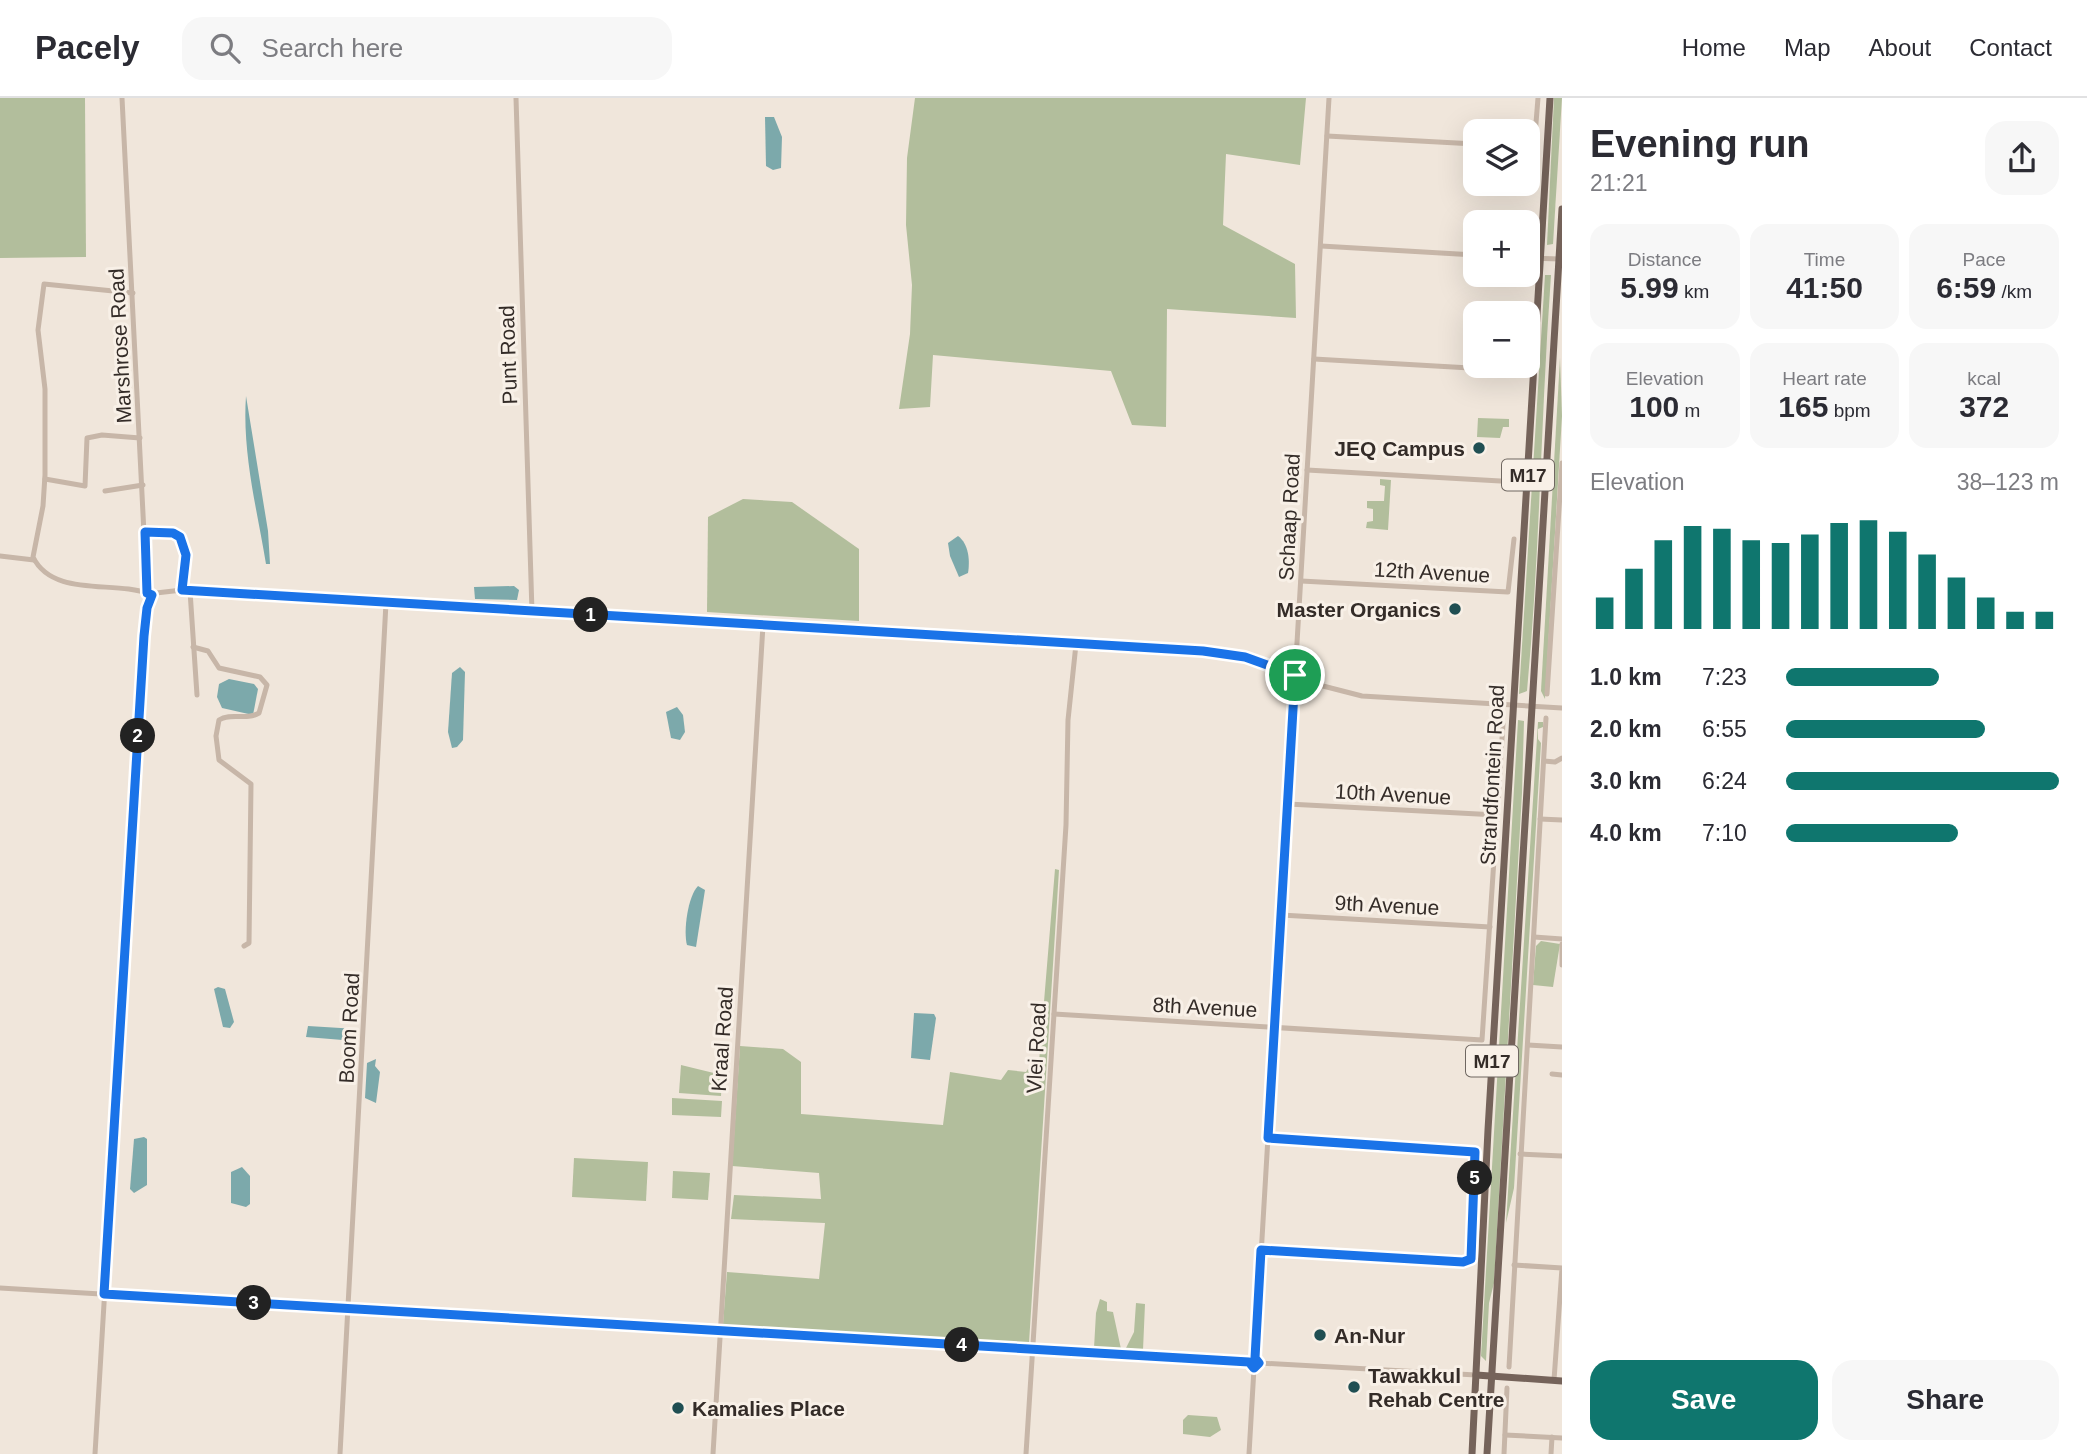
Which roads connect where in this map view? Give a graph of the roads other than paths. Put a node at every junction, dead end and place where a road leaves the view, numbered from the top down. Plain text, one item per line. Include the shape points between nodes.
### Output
1 (122, 98) edge
2 (516, 98) edge
3 (1329, 98) edge
4 (1538, 98) edge
5 (1550, 98) edge
6 (1535, 119) edge
7 (1328, 136) junction
8 (1463, 143) edge
9 (1562, 209) edge
10 (1321, 246) junction
11 (1463, 254) edge
12 (1541, 258) junction
13 (1560, 259) edge
14 (133, 293) junction
15 (1314, 359) junction
16 (1463, 368) edge
17 (140, 438) junction
18 (1562, 463) edge
19 (1562, 469) edge
20 (1307, 470) junction
21 (45, 480) junction
22 (1518, 482) dead end
23 (143, 485) junction
24 (105, 491) dead end
25 (145, 532) junction
26 (1514, 539) dead end
27 (0, 556) edge
28 (34, 560) junction
29 (1301, 581) junction
30 (182, 590) junction
31 (190, 591) junction
32 (150, 594) junction
33 (1554, 598) junction
34 (1562, 600) edge
35 (386, 603) junction
36 (532, 612) junction
37 (763, 625) junction
38 (1076, 644) junction
39 (193, 647) junction
40 (1295, 675) junction
41 (1547, 694) dead end
42 (197, 695) dead end
43 (1514, 705) junction
44 (1532, 706) junction
45 (1562, 708) edge
46 (1546, 718) dead end
47 (1503, 723) dead end
48 (1562, 758) edge
49 (1544, 761) junction
50 (1288, 804) junction
51 (1497, 815) junction
52 (1540, 819) junction
53 (1562, 820) edge
54 (1281, 915) junction
55 (1490, 927) junction
56 (1534, 937) junction
57 (1562, 942) edge
58 (244, 946) dead end
59 (1562, 965) edge
60 (1054, 1014) junction
61 (1275, 1027) junction
62 (1528, 1045) junction
63 (1562, 1047) edge
64 (1552, 1074) dead end
65 (1562, 1075) edge
66 (1268, 1138) junction
67 (1520, 1154) junction
68 (1562, 1156) edge
69 (1261, 1250) junction
70 (1514, 1265) junction
71 (1562, 1268) edge
72 (0, 1289) edge
73 (104, 1294) junction
74 (348, 1309) junction
75 (721, 1331) junction
76 (1033, 1349) junction
77 (1254, 1363) junction
78 (1509, 1367) dead end
79 (1476, 1375) junction
80 (1491, 1376) junction
81 (1558, 1380) edge
82 (1507, 1388) dead end
83 (1505, 1435) junction
84 (1552, 1437) junction
85 (1562, 1438) edge
86 (95, 1454) edge
87 (340, 1454) edge
88 (713, 1454) edge
89 (1026, 1454) edge
90 (1249, 1454) edge
91 (1472, 1454) edge
92 (1487, 1454) edge
93 (1504, 1454) edge
94 (1551, 1454) edge

1 - 14 street, Marshrose Road
2 - 36 street, Punt Road
3 - 7 street, Schaap Road
4 - 6 street
5 - 12 main road, Strandfontein Road / M17
7 - 8 street
7 - 10 street, Schaap Road
9 - 13 main road, Strandfontein Road / M17
10 - 11 street
10 - 15 street, Schaap Road
12 - 13 street
12 - 43 main road, Strandfontein Road / M17
13 - 44 main road, Strandfontein Road / M17
14 - 17 street, Marshrose Road
14 - 21 street via 44,284 38,330 45,389
15 - 16 street
15 - 20 street, Schaap Road
17 - 21 street via 87,438 85,486
17 - 23 street, Marshrose Road
18 - 19 street
19 - 33 street
20 - 22 street
20 - 29 street, Schaap Road
21 - 28 street
23 - 24 street
23 - 25 street, Marshrose Road
25 - 30 street via 180,537 186,555
25 - 32 street, Marshrose Road
26 - 29 street, 12th Avenue via 1508,592
27 - 28 street
28 - 32 street via 63,581
29 - 40 street, Schaap Road
30 - 31 street
30 - 32 street
31 - 35 street
31 - 39 street
32 - 73 street, Marshrose Road
33 - 34 street
33 - 41 street
35 - 36 street
35 - 74 street, Boom Road
36 - 37 street
37 - 38 street
37 - 75 street, Kraal Road
38 - 40 street via 1222,653
38 - 60 street, Vlei Road
39 - 42 street
39 - 58 street via 208,651 219,668 260,677 267,685 258,713 225,716 216,730 221,762 251,784 252,896 249,944
40 - 43 street via 1362,696
40 - 50 street, Schaap Road
43 - 44 street
43 - 79 main road, Strandfontein Road / M17
44 - 45 street
44 - 80 main road, Strandfontein Road / M17
46 - 49 street
47 - 51 street
48 - 49 street
49 - 52 street
50 - 51 street, 10th Avenue
50 - 54 street, Schaap Road
51 - 55 street
52 - 53 street
52 - 56 street
54 - 55 street, 9th Avenue
54 - 61 street, Schaap Road
55 - 61 street, 8th Avenue via 1483,1037 1479,1040
56 - 57 street
56 - 62 street
57 - 59 street
60 - 61 street, 8th Avenue
60 - 76 street, Vlei Road
61 - 66 street, Schaap Road
62 - 63 street
62 - 67 street
64 - 65 street
66 - 69 street, Schaap Road
66 - 69 street via 1471,1150 1476,1154 1469,1261
67 - 68 street
67 - 70 street
69 - 77 street, Schaap Road
70 - 71 street
70 - 78 street
71 - 81 street
72 - 73 street
73 - 74 street
73 - 86 street, Marshrose Road
74 - 75 street
74 - 87 street, Boom Road
75 - 76 street
75 - 88 street, Kraal Road
76 - 77 street
76 - 89 street, Vlei Road
77 - 79 street
77 - 90 street, Schaap Road
79 - 80 main road
79 - 91 main road, Strandfontein Road / M17
80 - 81 main road
80 - 92 main road, Strandfontein Road / M17
82 - 83 street
83 - 84 street
83 - 93 street
84 - 85 street
84 - 94 street

